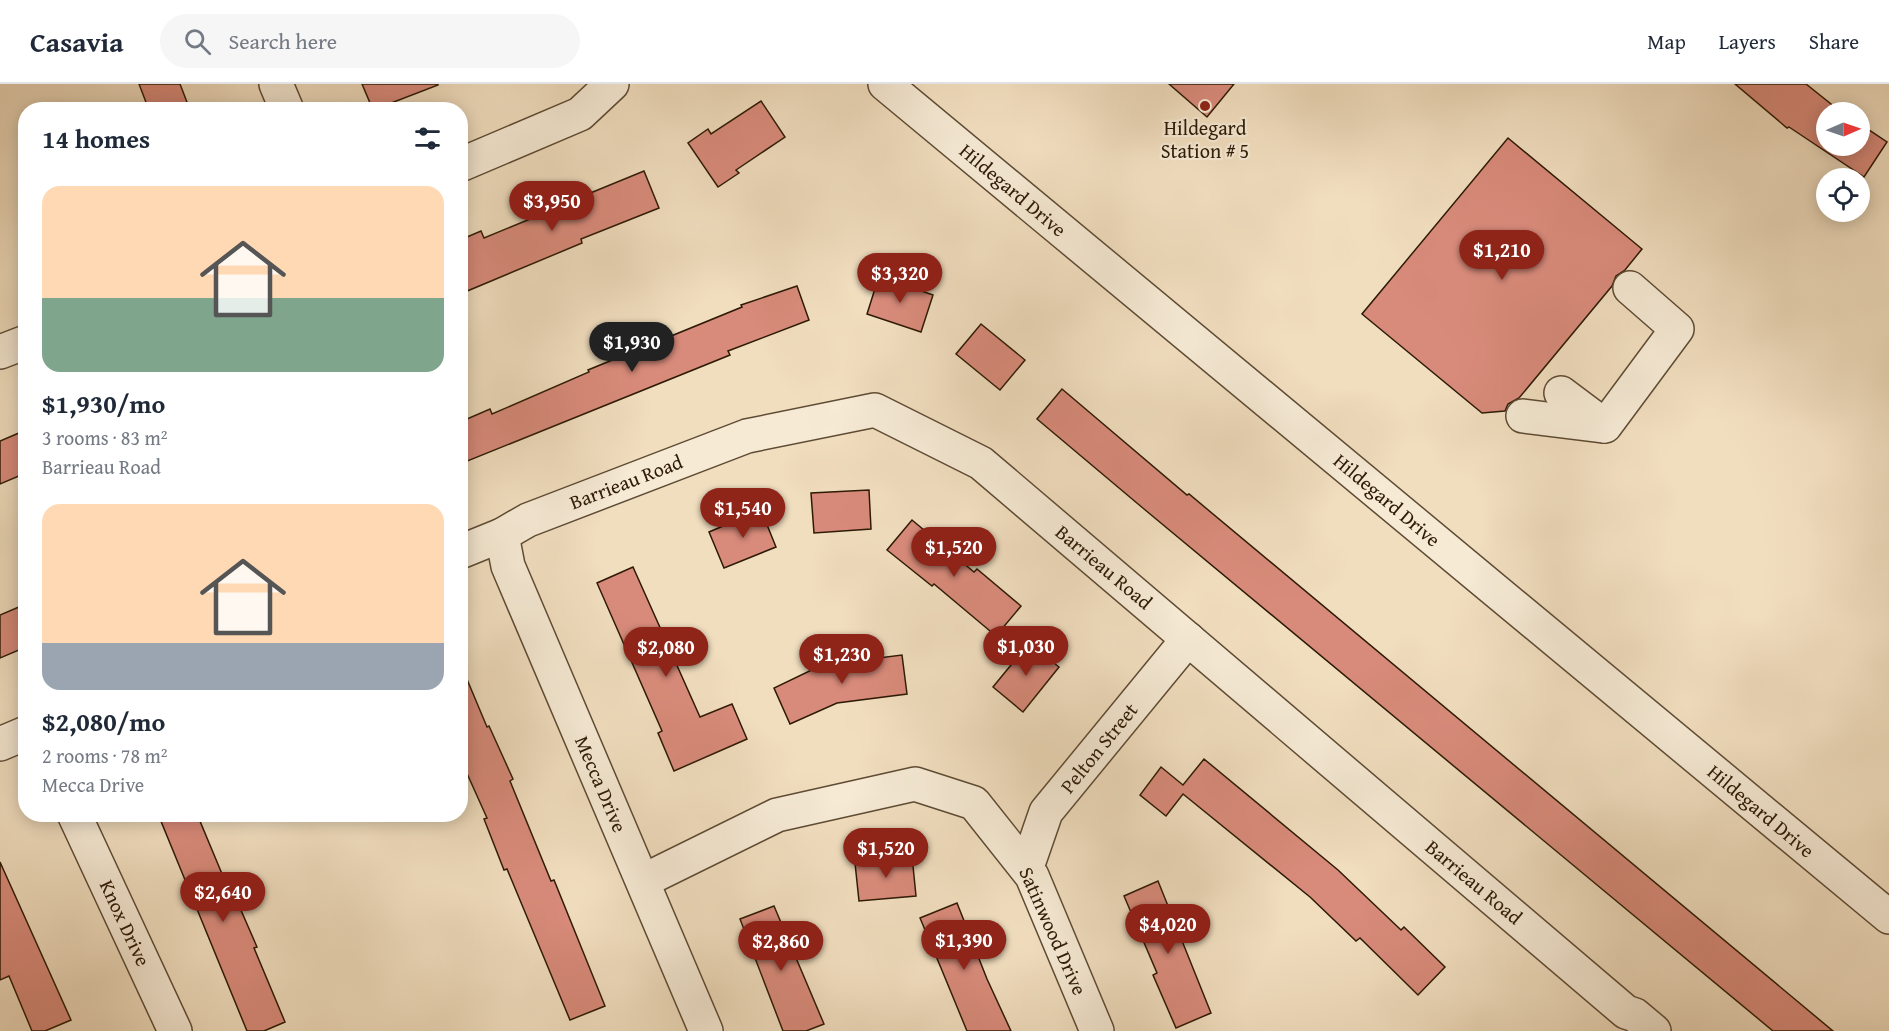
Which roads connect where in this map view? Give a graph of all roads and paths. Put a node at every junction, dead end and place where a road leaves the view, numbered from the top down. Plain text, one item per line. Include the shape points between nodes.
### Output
1 (276, 84) edge
2 (612, 84) edge
3 (885, 84) edge
4 (284, 102) edge
5 (468, 162) edge
6 (1630, 288) dead end
7 (18, 345) edge
8 (0, 352) edge
9 (1561, 393) dead end
10 (1523, 416) dead end
11 (1605, 426) junction
12 (502, 535) junction
13 (468, 549) edge
14 (1188, 639) junction
15 (18, 736) edge
16 (0, 744) edge
17 (78, 822) edge
18 (1027, 867) junction
19 (642, 881) junction
20 (1889, 917) edge
21 (1619, 1021) edge
22 (175, 1031) edge
23 (706, 1031) edge
24 (1097, 1031) edge
25 (1654, 1031) edge

1 - 4 street
2 - 5 street via 580,114
3 - 20 street, Hildegard Drive
6 - 11 street via 1677,329
7 - 8 street
9 - 11 street
10 - 11 street
12 - 13 street, Barrieau Road
12 - 14 street, Barrieau Road via 528,520 747,436 875,410 981,463
12 - 19 street, Mecca Drive via 508,566
14 - 18 street, Pelton Street via 1046,812
14 - 21 street, Barrieau Road
15 - 16 street
17 - 22 street, Knox Drive
18 - 19 street, Satinwood Drive via 974,803 915,784 777,815
18 - 24 street, Satinwood Drive
19 - 23 street, Mecca Drive
21 - 25 street, Barrieau Road via 1635,1015

